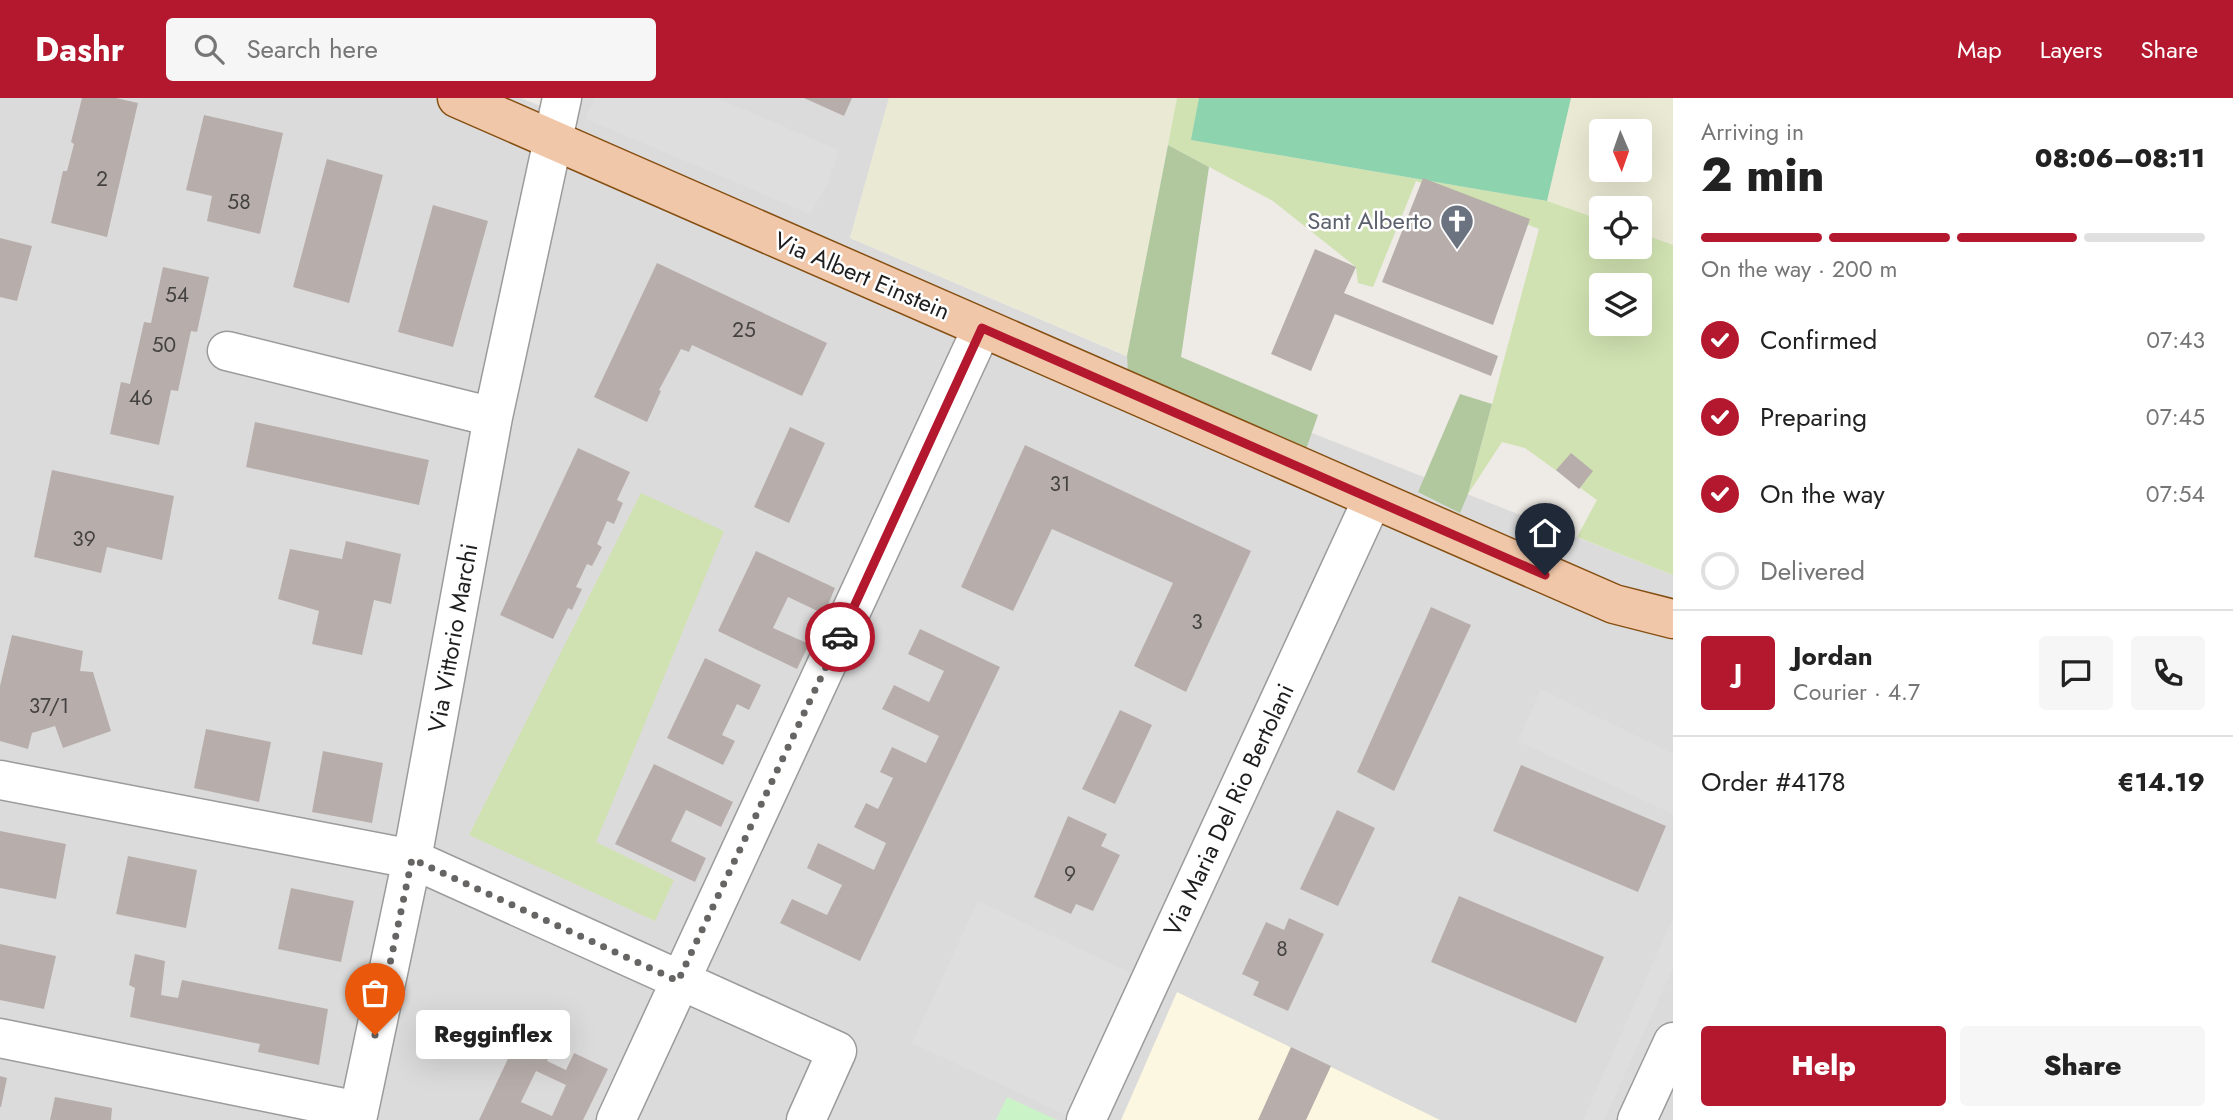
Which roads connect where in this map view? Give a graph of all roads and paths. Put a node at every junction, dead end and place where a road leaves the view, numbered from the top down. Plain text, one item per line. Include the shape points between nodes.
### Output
1 (457, 98) edge
2 (562, 98) edge
3 (553, 141) junction
4 (982, 328) junction
5 (227, 352) dead end
6 (493, 417) junction
7 (1372, 500) junction
8 (1614, 604) junction
9 (1673, 619) edge
10 (1673, 645) edge
11 (0, 780) edge
12 (412, 859) junction
13 (678, 981) junction
14 (0, 1038) edge
15 (1673, 1042) edge
16 (1093, 1104) edge
17 (358, 1116) edge
18 (616, 1120) edge
19 (806, 1120) edge
20 (1637, 1120) edge

1 - 3 main road, Via Albert Einstein
2 - 3 street, Via Vittorio Marchi
3 - 4 main road, Via Albert Einstein
3 - 6 street, Via Vittorio Marchi
4 - 7 main road, Via Albert Einstein
4 - 13 street
5 - 6 street
6 - 12 street, Via Vittorio Marchi
7 - 8 main road, Via Albert Einstein
7 - 16 street, Via Maria Del Rio Bertolani
8 - 9 main road, Via Albert Einstein
8 - 10 main road, Via Albert Einstein
11 - 12 street
12 - 13 street
12 - 17 street, Via Vittorio Marchi
13 - 18 street
13 - 19 street via 837,1052
14 - 17 street, Via Vittorio Marchi
15 - 20 street

